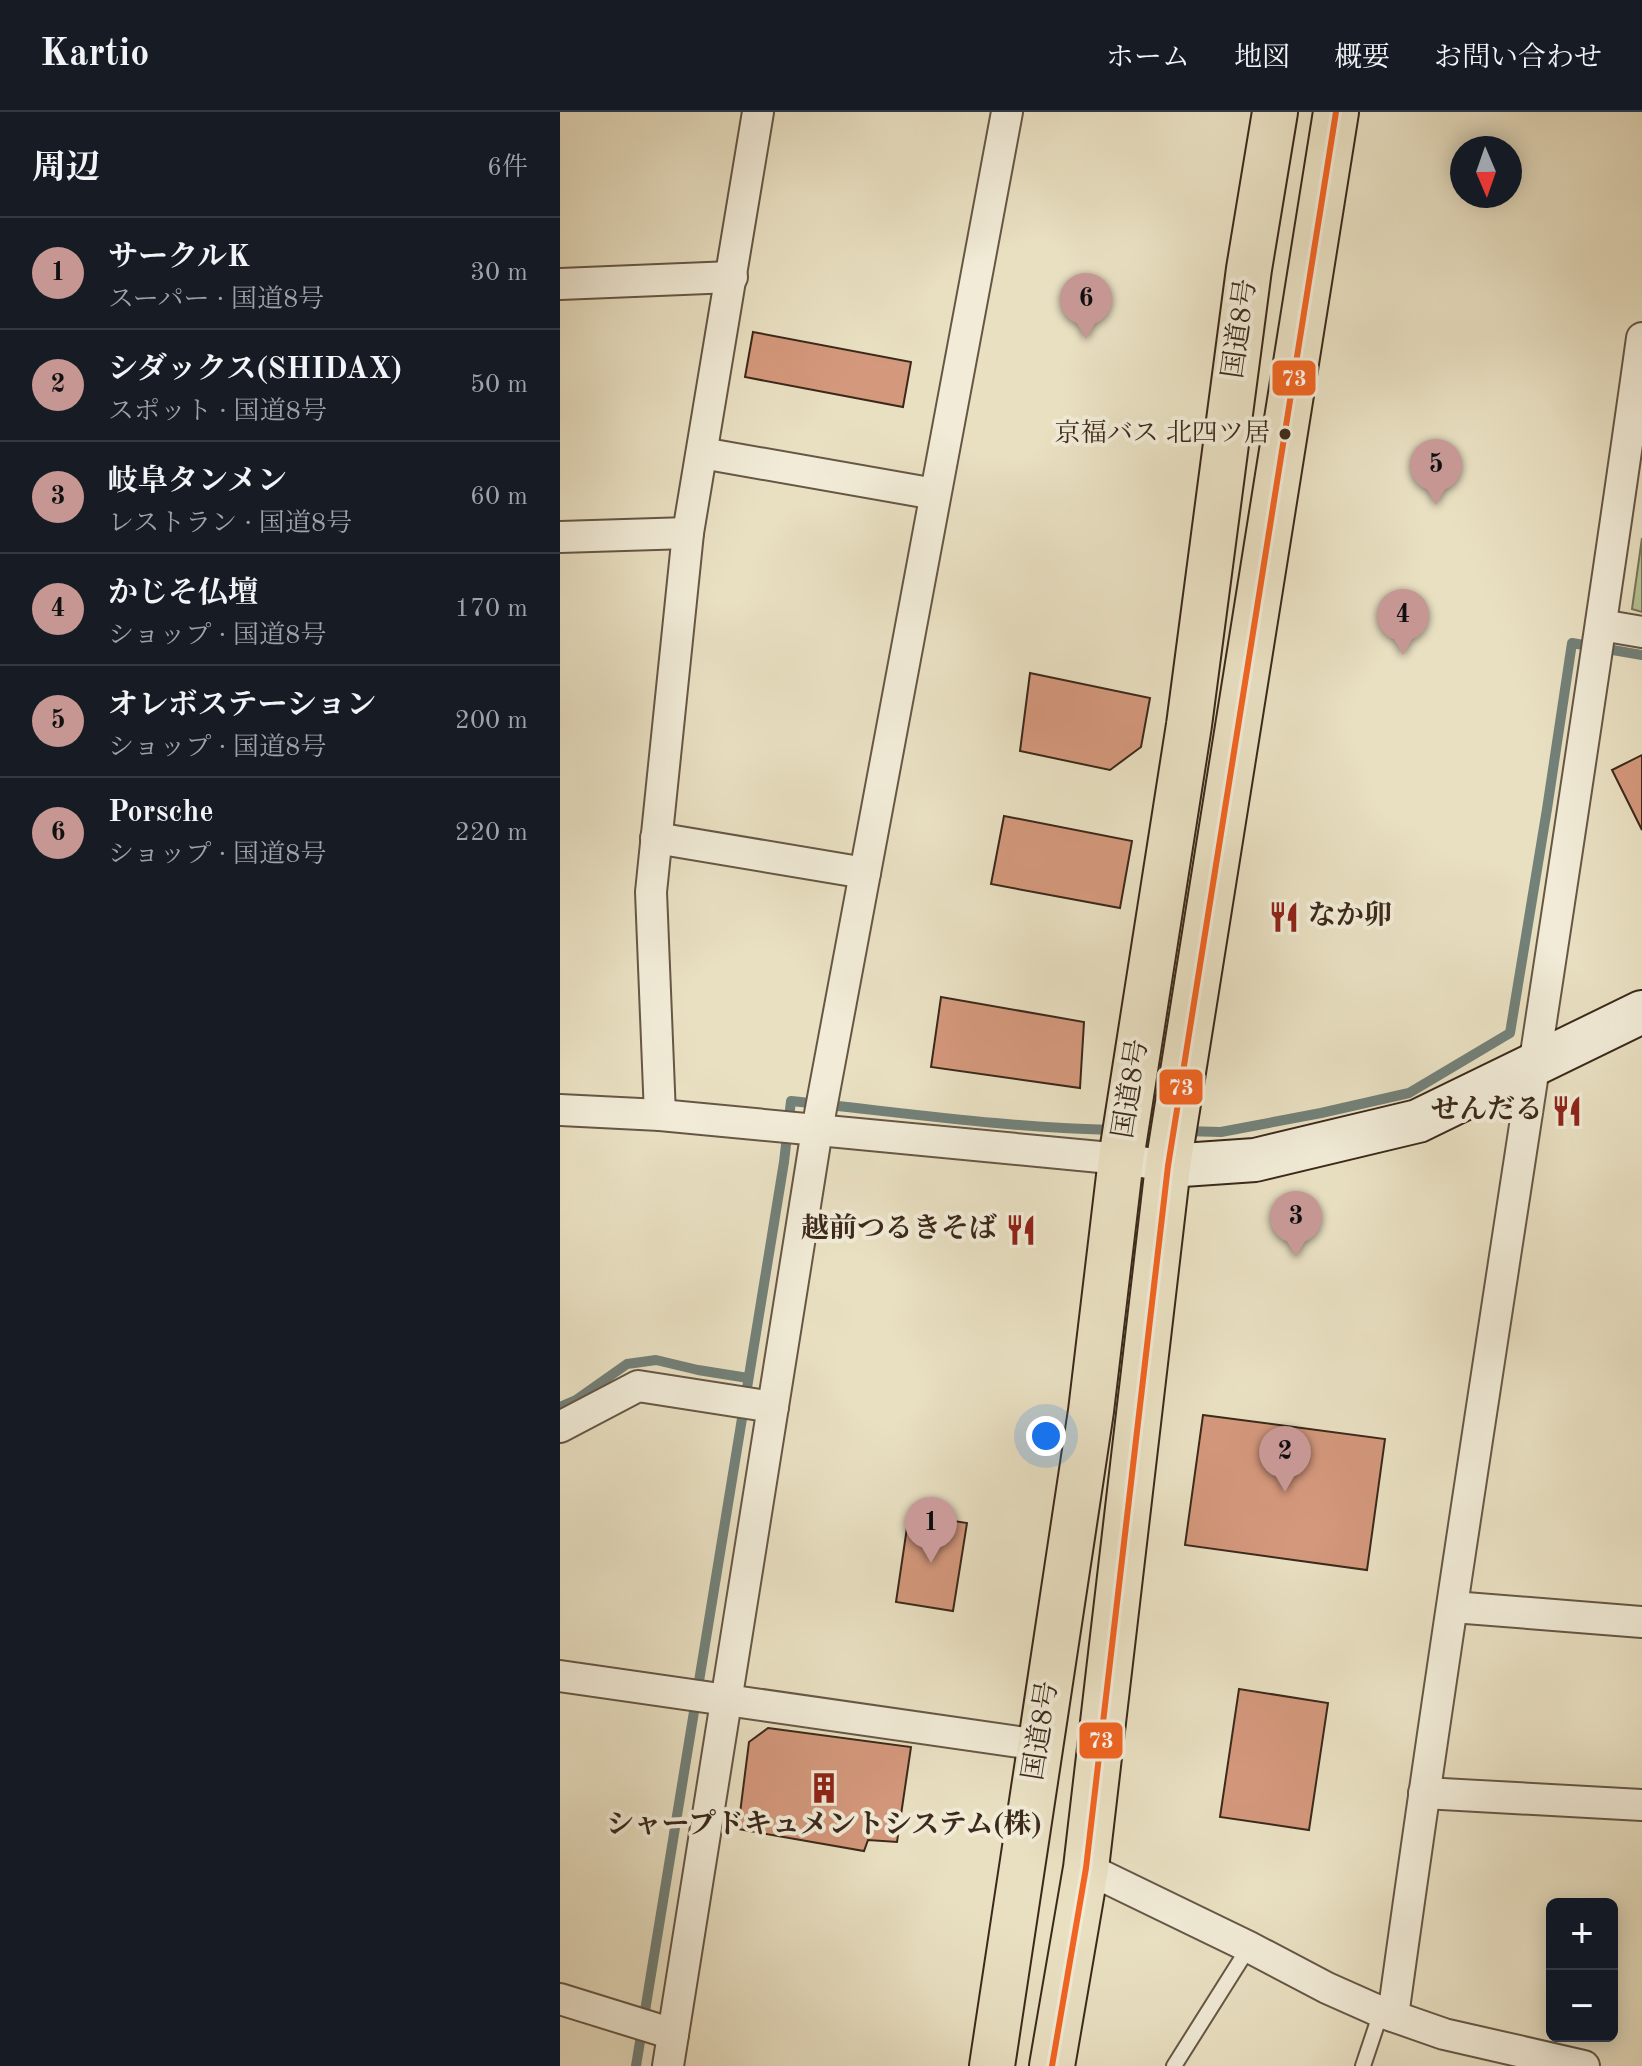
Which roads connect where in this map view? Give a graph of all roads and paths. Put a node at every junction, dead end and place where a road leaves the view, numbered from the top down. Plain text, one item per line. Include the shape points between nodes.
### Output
1 (758, 112) edge
2 (1007, 112) edge
3 (1275, 112) edge
4 (1336, 112) edge
5 (732, 277) junction
6 (560, 284) edge
7 (1642, 338) edge
8 (702, 453) junction
9 (935, 494) junction
10 (688, 533) junction
11 (560, 537) edge
12 (1601, 625) junction
13 (1642, 632) edge
14 (656, 838) junction
15 (865, 873) junction
16 (1642, 1012) edge
17 (1535, 1064) junction
18 (560, 1110) edge
19 (660, 1115) junction
20 (817, 1130) junction
21 (1121, 1159) junction
22 (1168, 1166) junction
23 (773, 1407) junction
24 (560, 1427) edge
25 (1453, 1607) junction
26 (1642, 1622) edge
27 (560, 1676) edge
28 (726, 1699) junction
29 (1040, 1745) junction
30 (1424, 1793) junction
31 (1642, 1805) edge
32 (1086, 1868) junction
33 (1249, 1947) junction
34 (560, 1999) edge
35 (1387, 2014) junction
36 (673, 2034) junction
37 (1499, 2057) edge
38 (668, 2066) edge
39 (992, 2066) edge
40 (1052, 2066) edge
41 (1174, 2066) edge
42 (1363, 2066) edge
43 (1584, 2066) edge

1 - 5 street
2 - 9 street
3 - 21 highway, 国道8号 via 1189,725
4 - 22 highway, 国道8号
5 - 6 street
5 - 8 street
7 - 12 street
8 - 9 street
8 - 10 street
9 - 15 street
10 - 11 street
10 - 14 street
12 - 13 street
12 - 17 street
14 - 15 street
14 - 19 street via 651,892
15 - 20 street
16 - 17 street
17 - 22 street via 1418,1121 1255,1160
17 - 25 street
18 - 19 street
19 - 20 street
20 - 21 street
20 - 23 street
21 - 22 street
21 - 29 highway, 国道8号 via 1091,1411
22 - 32 highway, 国道8号
23 - 24 street via 638,1386
23 - 28 street
25 - 26 street
25 - 30 street
27 - 28 street
28 - 29 street
28 - 36 street
29 - 39 highway, 国道8号
30 - 31 street
30 - 35 street
32 - 33 street
32 - 40 highway, 国道8号
33 - 35 street
33 - 41 lane
34 - 36 street
35 - 37 street
35 - 42 lane
36 - 38 street
37 - 43 street

